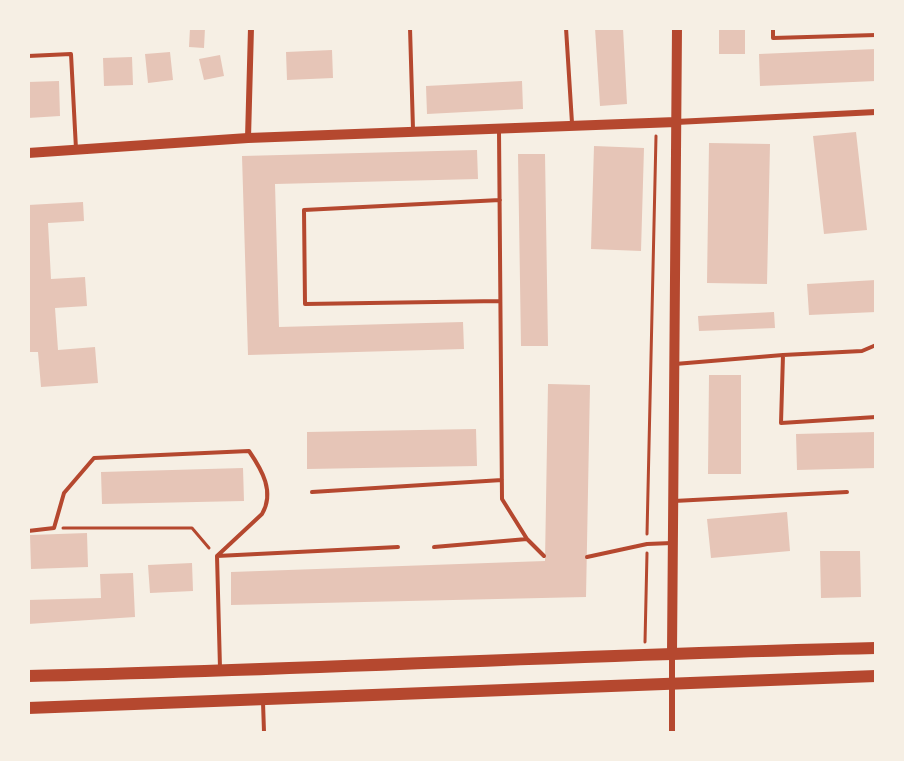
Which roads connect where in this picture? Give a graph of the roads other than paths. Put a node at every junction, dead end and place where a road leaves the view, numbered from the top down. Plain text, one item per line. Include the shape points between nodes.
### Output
1 (251, 28) edge
2 (410, 28) edge
3 (566, 28) edge
4 (677, 28) edge
5 (773, 28) edge
6 (876, 35) edge
7 (28, 56) edge
8 (876, 112) edge
9 (676, 122) junction
10 (572, 127) junction
11 (500, 130) junction
12 (414, 133) junction
13 (248, 138) junction
14 (76, 149) junction
15 (28, 153) edge
16 (500, 200) junction
17 (501, 302) junction
18 (876, 345) edge
19 (783, 355) junction
20 (675, 364) junction
21 (876, 417) edge
22 (502, 480) junction
23 (312, 492) dead end
24 (847, 492) dead end
25 (673, 501) junction
26 (28, 531) edge
27 (527, 539) junction
28 (672, 543) junction
29 (398, 547) dead end
30 (434, 547) dead end
31 (217, 556) junction
32 (544, 556) dead end
33 (587, 557) dead end
34 (876, 648) edge
35 (672, 652) junction
36 (220, 672) junction
37 (28, 676) edge
38 (876, 676) edge
39 (672, 684) junction
40 (262, 701) junction
41 (28, 708) edge
42 (264, 732) edge
43 (672, 732) edge

1 - 13 street
2 - 12 lane
3 - 10 lane
4 - 9 street
5 - 6 lane via 773,38
7 - 14 lane via 71,54
8 - 9 street
9 - 10 street
9 - 20 street
10 - 11 street
11 - 12 street
11 - 16 lane
12 - 13 street
13 - 14 street
14 - 15 street
16 - 17 lane
16 - 17 lane via 304,210 305,304
17 - 22 lane
18 - 19 lane via 862,351
19 - 20 lane
19 - 21 lane via 781,423
20 - 25 street
22 - 23 lane
22 - 27 lane via 502,498
24 - 25 lane
25 - 28 street
26 - 31 lane via 54,528 64,492 94,458 249,451 265,475 266,506
27 - 30 lane
27 - 32 lane
28 - 33 lane via 647,544
28 - 35 street
29 - 31 lane
31 - 36 lane
34 - 35 main road
35 - 36 main road
35 - 39 street
36 - 37 main road
38 - 39 main road
39 - 40 main road
39 - 43 street
40 - 41 main road
40 - 42 lane

